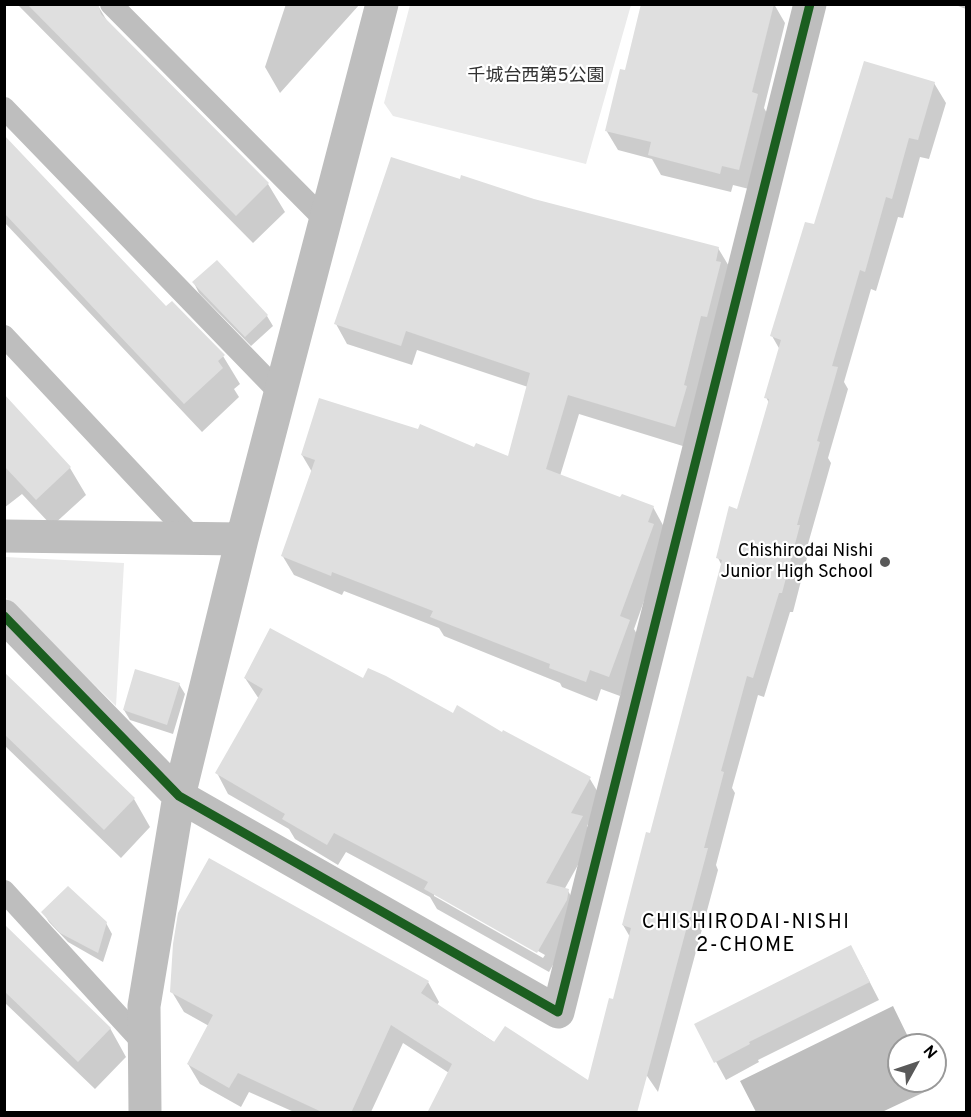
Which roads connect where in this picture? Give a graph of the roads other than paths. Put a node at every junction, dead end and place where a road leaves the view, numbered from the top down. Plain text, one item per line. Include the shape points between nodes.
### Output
1 (111, 4) edge
2 (382, 4) edge
3 (810, 4) edge
4 (4, 108) edge
5 (326, 220) junction
6 (4, 336) edge
7 (280, 393) junction
8 (4, 536) edge
9 (194, 538) junction
10 (242, 539) junction
11 (4, 616) edge
12 (179, 796) junction
13 (4, 891) edge
14 (145, 1045) junction
15 (153, 1108) edge

1 - 5 lane
2 - 5 street
3 - 12 street via 558,1012
4 - 7 lane
5 - 7 street
6 - 9 lane
7 - 10 street
8 - 9 street
9 - 10 street
10 - 12 street
11 - 12 street
12 - 14 street via 144,1006
13 - 14 lane
14 - 15 street

